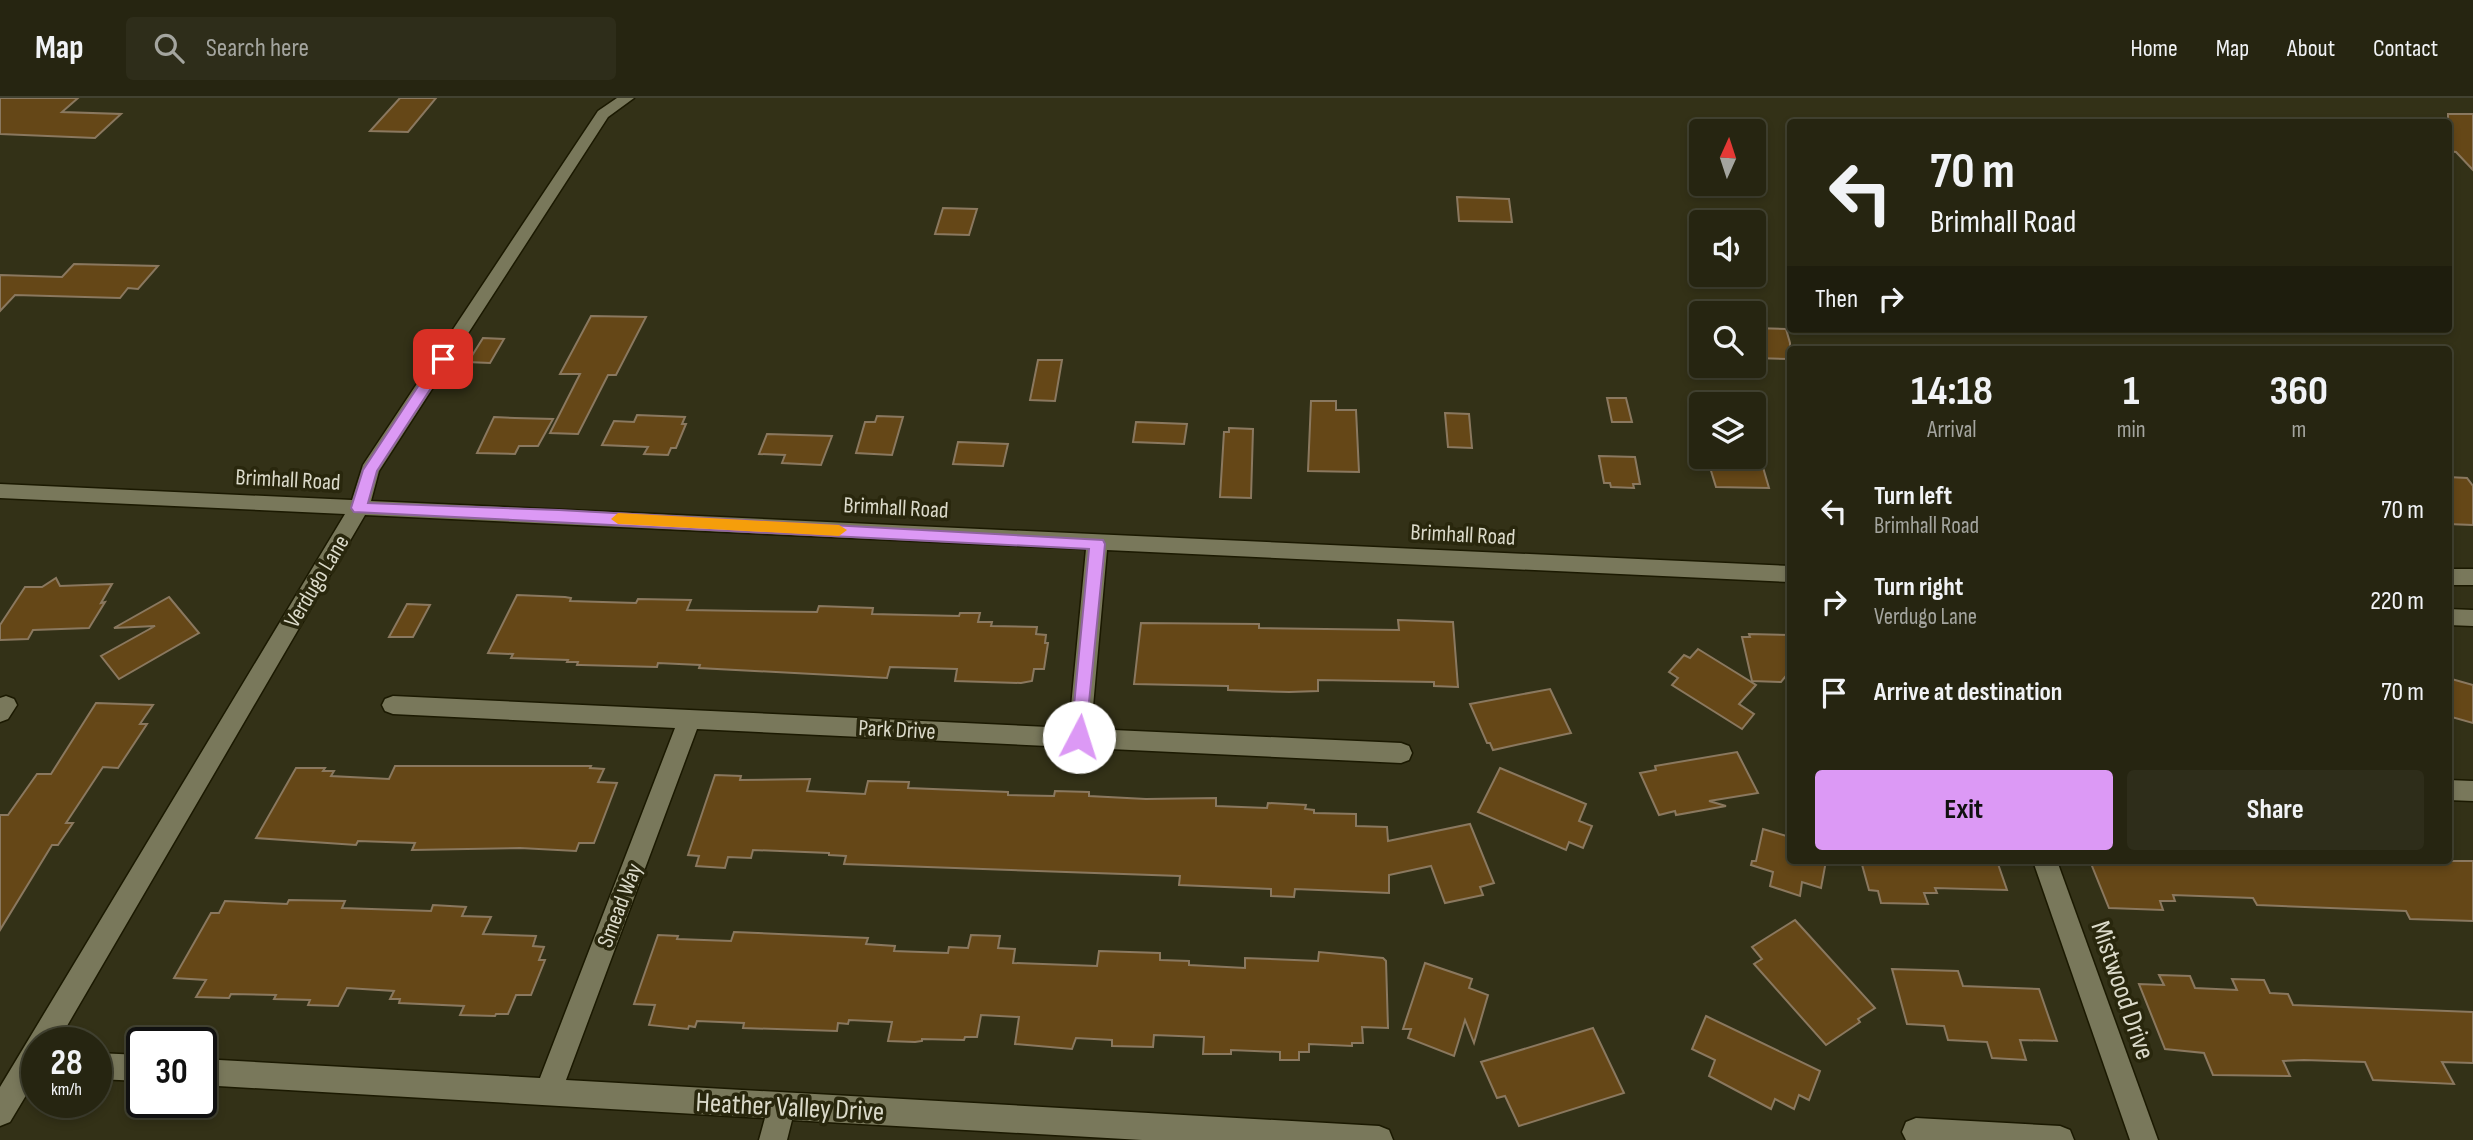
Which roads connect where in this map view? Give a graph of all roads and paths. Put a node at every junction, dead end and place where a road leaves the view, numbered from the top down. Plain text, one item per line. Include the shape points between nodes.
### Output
1 (627, 98) edge
2 (0, 491) edge
3 (359, 508) junction
4 (1097, 544) junction
5 (1787, 574) edge
6 (2452, 577) edge
7 (2473, 577) edge
8 (2452, 617) edge
9 (2473, 618) edge
10 (393, 705) dead end
11 (689, 719) junction
12 (1079, 737) junction
13 (1401, 752) dead end
14 (2452, 790) edge
15 (2473, 791) edge
16 (2046, 864) edge
17 (53, 1027) edge
18 (217, 1073) edge
19 (21, 1080) edge
20 (548, 1092) junction
21 (782, 1105) junction
22 (0, 1112) edge
23 (1916, 1132) dead end
24 (773, 1140) edge
25 (1379, 1140) edge
26 (2060, 1140) edge
27 (2144, 1140) edge

1 - 3 street, Verdugo Lane via 603,114 370,470
2 - 3 street, Brimhall Road
3 - 4 street, Brimhall Road
3 - 17 street, Verdugo Lane
4 - 5 street, Brimhall Road
4 - 12 street
6 - 7 street
8 - 9 street
10 - 11 street, Park Drive
11 - 12 street, Park Drive
11 - 20 street, Smead Way
12 - 13 street, Park Drive
14 - 15 street
16 - 27 street, Mistwood Drive
18 - 20 street, Heather Valley Drive
19 - 22 street, Verdugo Lane
20 - 21 street, Heather Valley Drive
21 - 24 street
21 - 25 street, Heather Valley Drive
23 - 26 street

